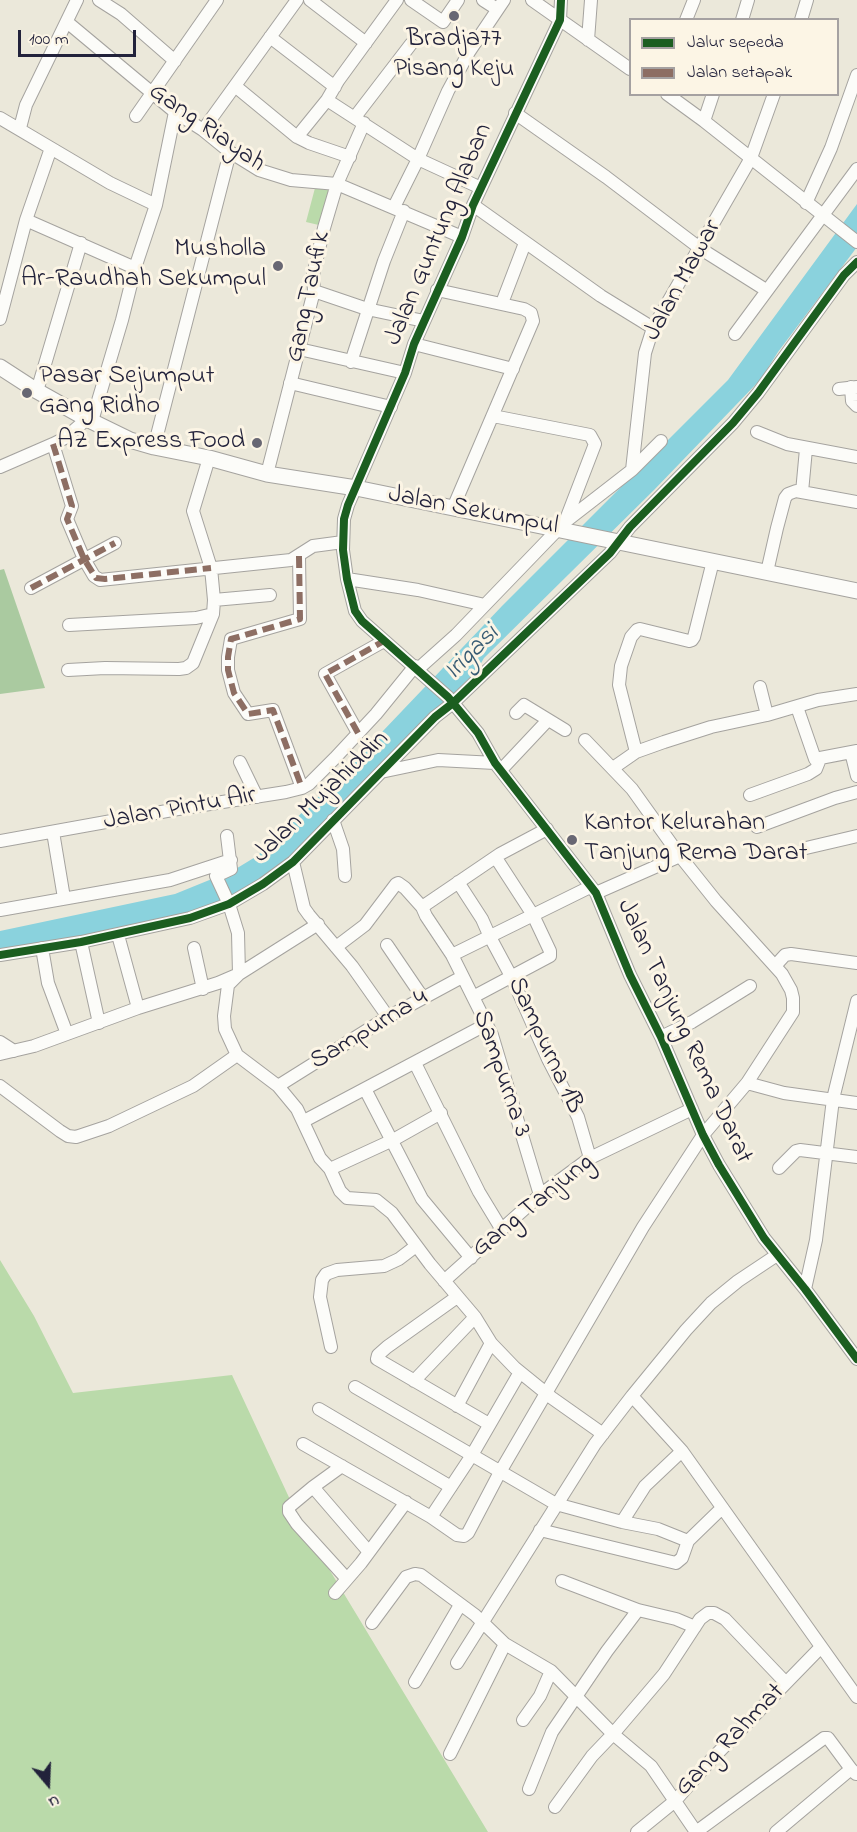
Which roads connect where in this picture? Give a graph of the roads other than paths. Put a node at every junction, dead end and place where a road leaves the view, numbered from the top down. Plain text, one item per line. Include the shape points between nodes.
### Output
1 (77, 0) edge
2 (99, 0) edge
3 (218, 0) edge
4 (297, 0) edge
5 (310, 0) edge
6 (397, 0) edge
7 (411, 0) edge
8 (458, 0) edge
9 (483, 0) edge
10 (532, 0) edge
11 (561, 0) edge
12 (591, 0) edge
13 (694, 0) edge
14 (748, 0) edge
15 (807, 0) edge
16 (501, 4) edge
17 (687, 18) edge
18 (743, 18) edge
19 (802, 18) edge
20 (560, 20) junction
21 (68, 22) junction
22 (270, 37) junction
23 (588, 40) junction
24 (366, 43) junction
25 (411, 44) dead end
26 (175, 61) junction
27 (629, 68) edge
28 (857, 75) edge
29 (235, 86) junction
30 (335, 87) junction
31 (152, 93) junction
32 (670, 96) edge
33 (712, 96) edge
34 (773, 96) edge
35 (327, 100) junction
36 (175, 112) junction
37 (515, 114) junction
38 (136, 116) dead end
39 (359, 120) junction
40 (704, 121) junction
41 (1, 123) edge
42 (20, 128) junction
43 (203, 130) junction
44 (297, 137) junction
45 (51, 148) junction
46 (230, 152) junction
47 (350, 157) junction
48 (752, 158) junction
49 (418, 159) junction
50 (857, 169) edge
51 (337, 184) junction
52 (481, 188) junction
53 (806, 203) junction
54 (156, 205) junction
55 (473, 205) junction
56 (399, 209) junction
57 (823, 216) junction
58 (26, 220) junction
59 (462, 237) junction
60 (857, 242) edge
61 (81, 243) junction
62 (525, 243) junction
63 (700, 249) junction
64 (857, 262) edge
65 (135, 268) junction
66 (437, 290) junction
67 (766, 290) junction
68 (314, 291) junction
69 (502, 303) junction
70 (367, 309) junction
71 (0, 319) edge
72 (424, 321) junction
73 (653, 328) junction
74 (735, 333) dead end
75 (414, 344) junction
76 (299, 349) junction
77 (351, 362) junction
78 (0, 367) edge
79 (513, 369) junction
80 (405, 373) junction
81 (290, 383) junction
82 (849, 388) edge
83 (37, 391) junction
84 (857, 406) edge
85 (391, 407) junction
86 (493, 416) junction
87 (90, 420) junction
88 (757, 432) dead end
89 (661, 441) dead end
90 (53, 444) junction
91 (153, 447) junction
92 (806, 448) junction
93 (857, 457) edge
94 (209, 458) junction
95 (0, 467) edge
96 (632, 470) junction
97 (267, 474) junction
98 (356, 488) junction
99 (802, 492) junction
100 (857, 502) edge
101 (453, 508) junction
102 (565, 528) junction
103 (613, 540) junction
104 (343, 542) junction
105 (116, 543) dead end
106 (299, 556) junction
107 (84, 559) junction
108 (713, 561) junction
109 (211, 568) junction
110 (767, 572) junction
111 (347, 579) junction
112 (31, 588) dead end
113 (857, 591) edge
114 (270, 595) dead end
115 (214, 600) junction
116 (485, 605) junction
117 (213, 614) junction
118 (69, 626) dead end
119 (384, 641) junction
120 (418, 669) junction
121 (68, 670) dead end
122 (760, 687) dead end
123 (857, 694) edge
124 (451, 700) junction
125 (797, 707) junction
126 (516, 712) dead end
127 (767, 715) junction
128 (549, 720) junction
129 (565, 730) dead end
130 (358, 733) junction
131 (585, 740) dead end
132 (854, 751) edge
133 (636, 752) junction
134 (820, 759) junction
135 (240, 762) dead end
136 (498, 766) junction
137 (613, 768) junction
138 (380, 772) junction
139 (857, 776) edge
140 (302, 788) junction
141 (857, 792) edge
142 (750, 795) dead end
143 (257, 797) junction
144 (333, 820) junction
145 (757, 827) dead end
146 (547, 829) junction
147 (52, 832) junction
148 (226, 836) dead end
149 (857, 836) edge
150 (0, 841) edge
151 (806, 848) dead end
152 (680, 856) junction
153 (496, 858) junction
154 (231, 860) junction
155 (293, 862) junction
156 (345, 876) dead end
157 (458, 882) junction
158 (593, 890) junction
159 (64, 898) junction
160 (227, 901) junction
161 (422, 907) junction
162 (0, 910) edge
163 (533, 915) junction
164 (318, 924) junction
165 (118, 935) junction
166 (490, 937) junction
167 (81, 942) junction
168 (387, 945) dead end
169 (336, 947) junction
170 (42, 948) junction
171 (194, 948) dead end
172 (0, 955) edge
173 (453, 955) junction
174 (857, 963) edge
175 (775, 966) junction
176 (239, 974) junction
177 (462, 977) junction
178 (512, 978) junction
179 (750, 986) dead end
180 (203, 990) junction
181 (473, 997) junction
182 (423, 998) junction
183 (857, 1000) edge
184 (138, 1008) junction
185 (388, 1017) junction
186 (99, 1023) junction
187 (488, 1024) junction
188 (67, 1034) junction
189 (662, 1037) junction
190 (0, 1042) edge
191 (852, 1043) edge
192 (14, 1051) junction
193 (0, 1054) edge
194 (237, 1055) junction
195 (415, 1063) junction
196 (747, 1083) junction
197 (0, 1086) edge
198 (278, 1086) junction
199 (365, 1089) junction
200 (833, 1100) junction
201 (857, 1103) edge
202 (692, 1109) junction
203 (441, 1113) junction
204 (304, 1121) junction
205 (703, 1135) junction
206 (393, 1140) junction
207 (826, 1152) junction
208 (857, 1157) edge
209 (590, 1158) junction
210 (778, 1168) dead end
211 (330, 1169) junction
212 (540, 1195) junction
213 (502, 1230) junction
214 (416, 1246) junction
215 (777, 1255) junction
216 (471, 1258) junction
217 (444, 1281) junction
218 (805, 1288) junction
219 (457, 1297) junction
220 (475, 1317) junction
221 (491, 1343) junction
222 (331, 1347) dead end
223 (857, 1359) edge
224 (520, 1372) junction
225 (414, 1381) junction
226 (355, 1387) dead end
227 (547, 1394) junction
228 (632, 1396) junction
229 (457, 1406) junction
230 (319, 1409) dead end
231 (489, 1424) junction
232 (603, 1434) junction
233 (303, 1444) dead end
234 (682, 1451) junction
235 (472, 1455) junction
236 (342, 1466) junction
237 (500, 1472) junction
238 (313, 1487) junction
239 (451, 1487) junction
240 (406, 1502) junction
241 (556, 1504) junction
242 (722, 1508) junction
243 (431, 1516) junction
244 (622, 1522) junction
245 (540, 1530) junction
246 (688, 1541) junction
247 (369, 1552) junction
248 (347, 1579) junction
249 (562, 1581) dead end
250 (335, 1593) dead end
251 (460, 1605) junction
252 (638, 1610) junction
253 (372, 1623) dead end
254 (483, 1623) junction
255 (695, 1627) junction
256 (505, 1644) junction
257 (821, 1647) junction
258 (457, 1663) dead end
259 (551, 1671) junction
260 (415, 1682) dead end
261 (786, 1683) junction
262 (857, 1697) edge
263 (576, 1698) junction
264 (523, 1720) dead end
265 (613, 1734) junction
266 (450, 1754) dead end
267 (854, 1772) edge
268 (530, 1789) dead end
269 (675, 1801) junction
270 (555, 1807) dead end
271 (637, 1832) edge
272 (696, 1832) edge
273 (776, 1832) edge

1 - 21 street
2 - 26 street via 122,14
3 - 26 street
4 - 22 street
5 - 24 street
6 - 24 street
7 - 8 street via 443,22
9 - 16 street
10 - 20 street
11 - 20 street, Jalan Guntung Alaban
12 - 23 street
13 - 17 street
14 - 18 street
15 - 19 street
16 - 49 street via 448,91
20 - 23 street
20 - 37 street, Jalan Guntung Alaban
21 - 31 street, Gang Riayah
21 - 42 street via 26,105
22 - 29 street
22 - 30 street
23 - 27 street
24 - 30 street
25 - 39 street, Gang Taufik
26 - 31 street
28 - 53 street
29 - 43 street
29 - 44 street
30 - 35 street
31 - 36 street, Gang Riayah
31 - 38 street
32 - 40 street
33 - 40 street
34 - 48 street, Jalan Mawar
35 - 39 street
35 - 44 street
36 - 43 street, Gang Riayah
36 - 54 street
37 - 52 street, Jalan Guntung Alaban
37 - 63 street
39 - 47 street, Gang Taufik
39 - 49 street
40 - 48 street
41 - 42 street via 4,119
42 - 45 street
43 - 46 street, Gang Riayah
44 - 47 street
45 - 54 street
45 - 58 street
46 - 51 street, Gang Riayah via 272,175
46 - 91 street
47 - 51 street, Gang Taufik
48 - 53 street
48 - 63 street, Jalan Mawar
49 - 52 street
49 - 56 street
50 - 57 street
51 - 56 street, Gang Riayah
51 - 68 street, Gang Taufik via 314,275
52 - 55 street, Jalan Guntung Alaban
53 - 57 street
54 - 65 street
55 - 59 street, Jalan Guntung Alaban
55 - 62 street
56 - 59 street, Gang Riayah
56 - 70 street
57 - 60 street
57 - 67 street
58 - 61 street
58 - 71 street
59 - 66 street, Jalan Guntung Alaban
61 - 65 street
61 - 83 street
62 - 69 street
62 - 73 street
63 - 67 street
63 - 73 street, Jalan Mawar
64 - 103 street, Jalan Mujahiddin via 734,423
65 - 87 street
66 - 69 street
66 - 72 street, Jalan Guntung Alaban
67 - 74 street
68 - 70 street
68 - 76 street, Gang Taufik
69 - 79 street via 524,309 533,321
70 - 72 street
70 - 77 street
72 - 75 street, Jalan Guntung Alaban
73 - 96 street, Jalan Mawar via 645,353
75 - 79 street
75 - 80 street, Jalan Guntung Alaban
76 - 77 street
76 - 81 street, Gang Taufik
77 - 80 street
78 - 83 main road, Jalan Sekumpul
79 - 86 street
80 - 85 street, Jalan Guntung Alaban
81 - 85 street
81 - 97 street, Gang Taufik
82 - 84 street
83 - 87 main road, Jalan Sekumpul
85 - 98 street, Jalan Guntung Alaban
86 - 101 street
86 - 102 street via 590,435 595,444
87 - 90 street
87 - 91 main road, Jalan Sekumpul
88 - 92 street
89 - 96 street
90 - 95 street
90 - 107 street via 72,506 67,519
91 - 94 main road, Jalan Sekumpul
92 - 93 street
92 - 99 street
94 - 97 main road, Jalan Sekumpul
94 - 109 street via 193,512
96 - 102 street
97 - 98 main road, Jalan Sekumpul
98 - 101 main road, Jalan Sekumpul
98 - 104 street, Jalan Tanjung Rema Darat via 344,519
99 - 100 street
99 - 110 street via 792,491 785,498
101 - 102 main road, Jalan Sekumpul
102 - 103 main road, Jalan Sekumpul
102 - 116 street, Jalan Pintu Air
103 - 108 main road, Jalan Sekumpul
103 - 124 street, Jalan Mujahiddin
104 - 106 street via 313,546
104 - 111 street, Jalan Tanjung Rema Darat
105 - 107 street
106 - 109 street
106 - 140 street via 300,619 231,639 228,670 234,693 248,714 273,710
107 - 109 street via 99,580
107 - 112 street
108 - 110 main road, Jalan Sekumpul
108 - 133 street via 692,640 640,629 631,637 621,666 620,685
109 - 115 street
110 - 113 main road, Jalan Sekumpul
111 - 116 street
111 - 119 street, Jalan Tanjung Rema Darat via 355,611
114 - 115 street
115 - 117 street
116 - 120 street, Jalan Pintu Air
117 - 118 street
117 - 121 street via 193,663 186,668
119 - 120 street, Jalan Tanjung Rema Darat
119 - 130 street via 325,674
120 - 124 street, Jalan Tanjung Rema Darat
120 - 130 street, Jalan Pintu Air
122 - 127 street
123 - 125 street
124 - 136 street, Jalan Tanjung Rema Darat
124 - 138 street, Jalan Mujahiddin
125 - 127 street
125 - 134 street via 812,755
126 - 128 street via 524,705
127 - 133 street via 711,727
128 - 129 street
128 - 136 street
130 - 140 street, Jalan Pintu Air
131 - 137 street
132 - 134 street
132 - 139 street
133 - 137 street
134 - 142 street via 816,769 808,774
135 - 143 street
136 - 138 street via 438,760
136 - 146 street, Jalan Tanjung Rema Darat
137 - 152 street
138 - 144 street, Jalan Mujahiddin
140 - 143 street, Jalan Pintu Air
141 - 145 street
143 - 147 street, Jalan Pintu Air
144 - 155 street, Jalan Mujahiddin
144 - 156 street via 343,849
146 - 153 street
146 - 158 street, Jalan Tanjung Rema Darat
147 - 150 street, Jalan Pintu Air
147 - 159 street
148 - 154 street
149 - 151 street
152 - 158 street
152 - 175 street
153 - 157 street
153 - 163 street
154 - 159 street via 170,880
154 - 160 street via 231,869 216,876
155 - 160 street, Jalan Mujahiddin via 263,884
155 - 164 street via 304,908
157 - 161 street
157 - 166 street, Sampurna 1B
158 - 163 street
158 - 189 street, Jalan Tanjung Rema Darat
159 - 162 street
160 - 165 street, Jalan Mujahiddin via 170,924
160 - 176 street via 238,933
161 - 169 street, Sampurna 3 via 396,884 365,925
161 - 173 street, Sampurna 3
163 - 166 street
163 - 178 street via 550,956
164 - 169 street
164 - 176 street
165 - 167 street, Jalan Mujahiddin
165 - 184 street
166 - 173 street
166 - 178 street, Sampurna 1B
167 - 170 street, Jalan Mujahiddin
167 - 186 street
168 - 182 street
169 - 185 street
170 - 172 street, Jalan Mujahiddin
170 - 188 street via 48,983
171 - 180 street
173 - 177 street, Sampurna 3
174 - 175 street via 791,954
175 - 196 street via 791,990 793,1012
176 - 180 street
176 - 194 street via 228,985 224,1016 225,1029
177 - 181 street, Sampurna 3
177 - 182 street, Sampurna 4
178 - 181 street
178 - 209 street, Sampurna 1B via 578,1117
179 - 189 street
180 - 184 street
181 - 187 street, Sampurna 3
182 - 185 street, Sampurna 4
183 - 191 street
184 - 186 street
185 - 198 street, Sampurna 4
186 - 188 street
187 - 195 street
187 - 212 street, Sampurna 3
188 - 192 street
189 - 202 street, Jalan Tanjung Rema Darat
190 - 192 street
191 - 200 street
192 - 193 street
194 - 197 street via 193,1086 109,1126 76,1137 60,1131
194 - 198 street
195 - 199 street
195 - 203 street
196 - 200 street
196 - 205 street
198 - 204 street
199 - 204 street
199 - 206 street
200 - 201 street
200 - 207 street
202 - 205 street, Jalan Tanjung Rema Darat
202 - 209 street, Gang Tanjung
203 - 206 street
203 - 213 street
204 - 211 street via 320,1158
205 - 215 street, Jalan Tanjung Rema Darat via 745,1209
205 - 227 street via 643,1227
206 - 211 street
206 - 216 street via 422,1198
207 - 208 street
207 - 210 street via 796,1151
207 - 218 street via 816,1240
209 - 212 street, Gang Tanjung
211 - 214 street via 343,1195 353,1200 376,1200 392,1213
212 - 213 street, Gang Tanjung
213 - 216 street, Gang Tanjung
214 - 217 street
214 - 222 street via 384,1266 326,1274 320,1297
215 - 218 street, Jalan Tanjung Rema Darat
215 - 228 street via 711,1303
216 - 217 street, Gang Tanjung
217 - 219 street
218 - 223 street, Jalan Tanjung Rema Darat
219 - 220 street
219 - 225 street via 378,1355 378,1360
220 - 221 street
220 - 225 street
221 - 224 street
221 - 229 street
224 - 227 street
224 - 231 street
225 - 229 street
226 - 235 street
227 - 232 street
227 - 237 street
228 - 232 street
228 - 234 street
229 - 231 street
230 - 239 street
231 - 235 street
232 - 241 street
233 - 236 street
234 - 242 street
234 - 244 street via 645,1486
235 - 237 street
235 - 239 street
236 - 238 street
236 - 240 street
237 - 241 street
237 - 243 street via 466,1535 457,1535
238 - 247 street
238 - 248 street via 289,1507 289,1512
239 - 243 street
240 - 243 street
240 - 247 street
241 - 244 street
241 - 245 street
242 - 246 street
242 - 257 street
244 - 246 street via 658,1529
245 - 246 street via 672,1563 681,1558
245 - 254 street
247 - 248 street
248 - 250 street
249 - 252 street
251 - 253 street via 421,1575 410,1575
251 - 254 street
251 - 260 street
252 - 255 street via 676,1618
252 - 263 street
254 - 256 street
254 - 258 street
255 - 261 street via 708,1613 720,1615
255 - 265 street via 664,1674
256 - 259 street
256 - 266 street
257 - 261 street, Gang Rahmat
257 - 262 street
259 - 263 street
259 - 264 street
261 - 269 street, Gang Rahmat
263 - 265 street
263 - 268 street via 552,1732
265 - 269 street via 651,1766
265 - 270 street
267 - 272 street via 824,1737
267 - 273 street
269 - 271 street, Gang Rahmat
269 - 272 street

